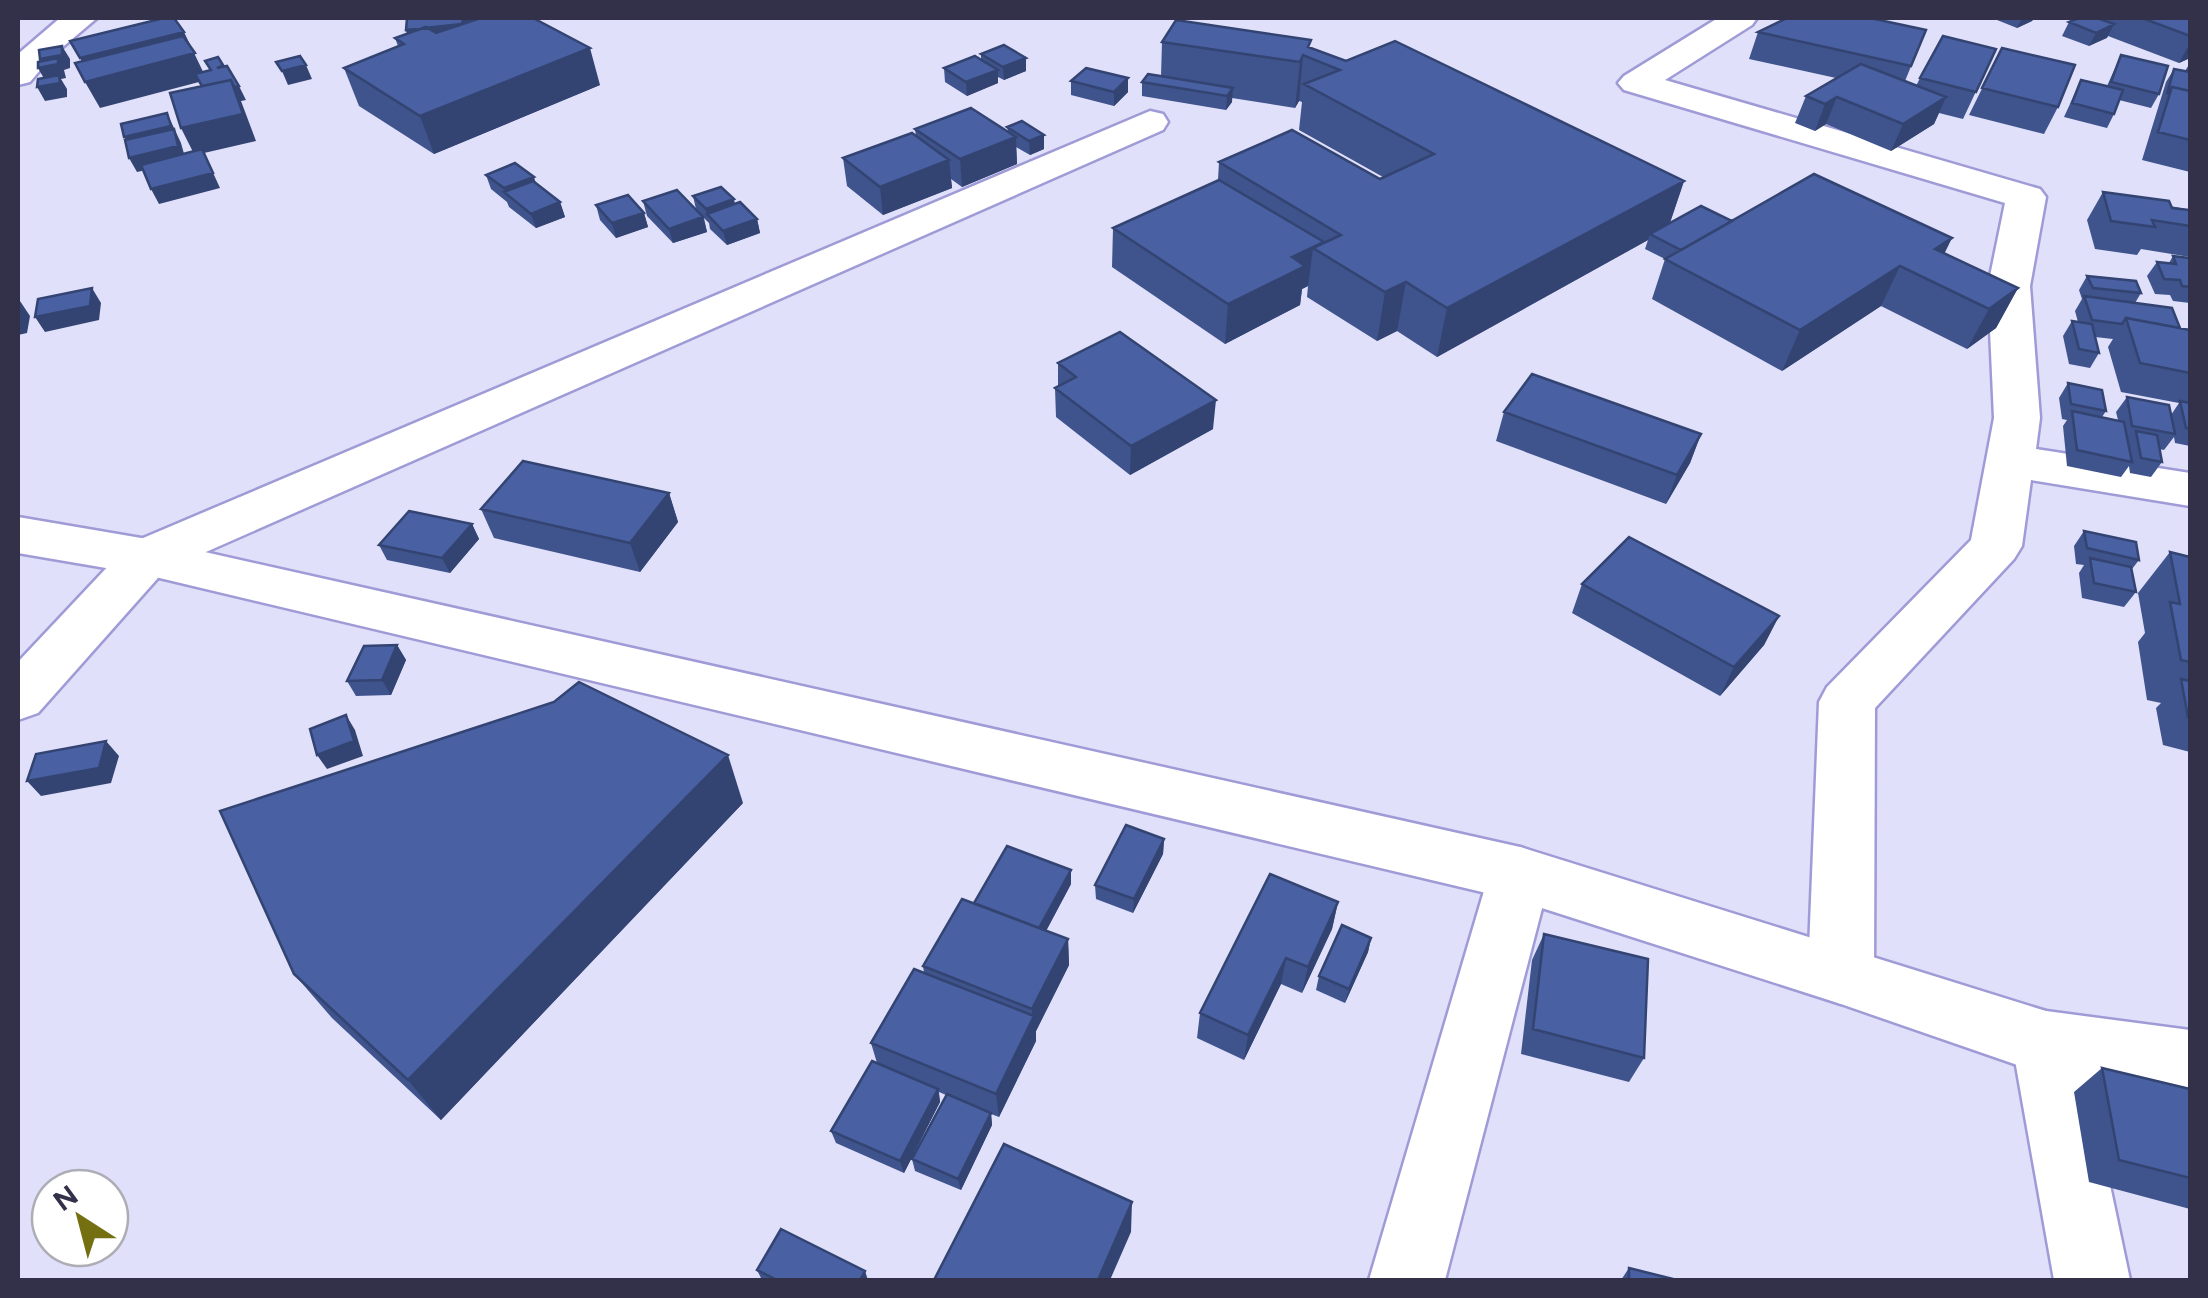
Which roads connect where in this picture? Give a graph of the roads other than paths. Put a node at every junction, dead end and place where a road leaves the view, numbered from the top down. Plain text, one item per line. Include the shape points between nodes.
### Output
1 (80, 18) edge
2 (1740, 18) edge
3 (18, 75) edge
4 (1150, 122) dead end
5 (2008, 460) junction
6 (2190, 489) edge
7 (18, 535) edge
8 (147, 557) junction
9 (18, 698) edge
10 (1520, 874) junction
11 (1842, 974) junction
12 (2046, 1044) junction
13 (2190, 1063) edge
14 (1408, 1280) edge
15 (2092, 1280) edge

1 - 3 street
2 - 5 street via 1636,83 2026,197 2008,286 2017,418
4 - 8 street
5 - 6 street
5 - 11 street via 1996,546 1847,702
7 - 8 street
8 - 9 street
8 - 10 street
10 - 11 street
10 - 14 street
11 - 12 street
12 - 13 street
12 - 15 street

